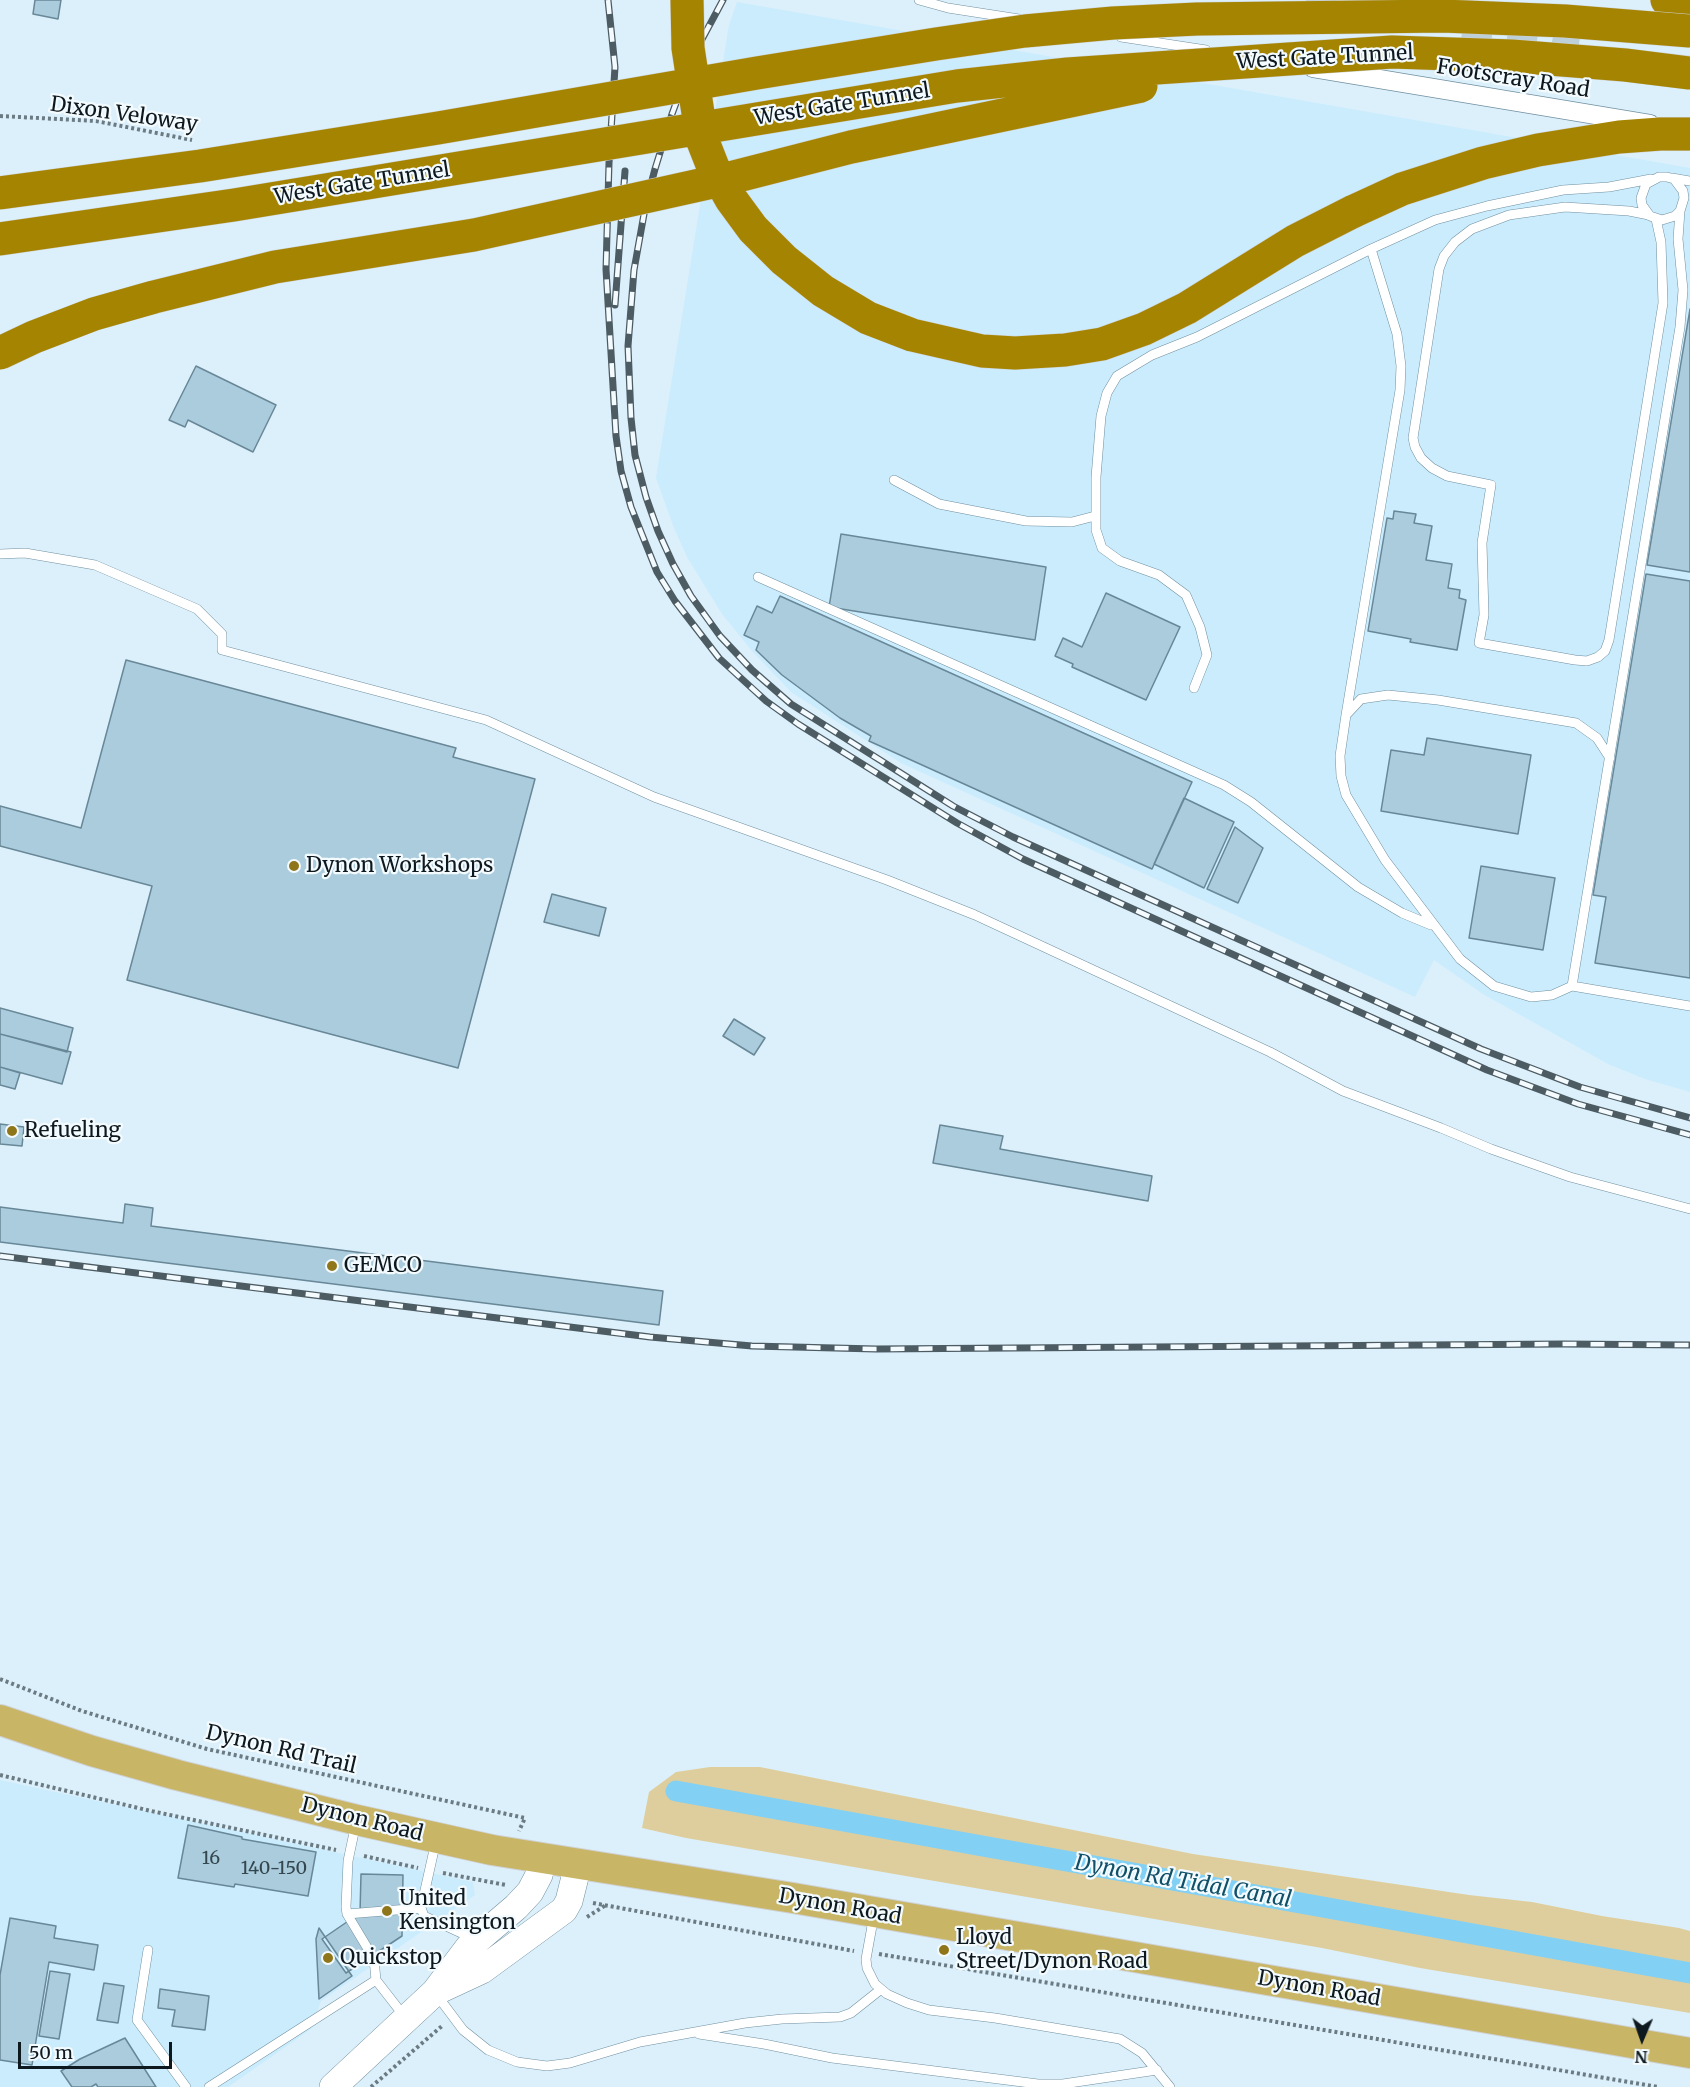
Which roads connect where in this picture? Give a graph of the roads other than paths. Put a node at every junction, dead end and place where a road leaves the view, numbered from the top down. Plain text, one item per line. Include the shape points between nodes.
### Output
1 (687, 0) edge
2 (919, 0) edge
3 (1667, 0) edge
4 (1690, 6) edge
5 (1690, 31) edge
6 (1102, 34) dead end
7 (1113, 35) dead end
8 (1217, 52) joint
9 (1294, 58) junction
10 (1690, 73) edge
11 (1690, 132) edge
12 (1667, 177) junction
13 (1652, 179) junction
14 (1690, 182) edge
15 (0, 193) edge
16 (1684, 209) edge
17 (1653, 217) junction
18 (0, 239) edge
19 (1371, 249) junction
20 (0, 353) edge
21 (894, 480) dead end
22 (1095, 516) junction
23 (0, 554) edge
24 (758, 577) dead end
25 (1194, 688) dead end
26 (1346, 715) junction
27 (1610, 758) junction
28 (1433, 926) junction
29 (1572, 986) junction
30 (1690, 1006) edge
31 (1690, 1209) edge
32 (0, 1720) edge
33 (357, 1820) junction
34 (437, 1838) junction
35 (543, 1858) junction
36 (578, 1864) junction
37 (422, 1908) junction
38 (875, 1912) junction
39 (348, 1914) junction
40 (477, 1940) junction
41 (148, 1950) dead end
42 (376, 1980) junction
43 (880, 1990) junction
44 (435, 1992) junction
45 (406, 2018) junction
46 (691, 2032) junction
47 (1690, 2053) edge
48 (1157, 2070) junction
49 (186, 2087) edge
50 (209, 2087) edge
51 (333, 2087) edge
52 (1170, 2087) edge

1 - 11 highway, bridge via 688,48 702,139 722,183 753,229 823,291 868,318 912,335 982,351 1065,350 1102,344 1144,329 1187,308 1294,241 1402,189 1538,150 1619,137
2 - 6 lane
3 - 4 highway
5 - 15 highway, West Gate Tunnel, bridge via 1443,16 1197,19 1025,31 200,166
7 - 8 lane
8 - 11 street, Footscray Road
9 - 10 highway, West Gate Tunnel, bridge via 1392,52 1488,55 1625,64
9 - 18 highway, West Gate Tunnel, bridge via 957,86 234,205
9 - 20 highway, bridge via 851,147 474,235 275,267 94,314
12 - 13 lane
12 - 14 lane
12 - 16 lane via 1674,179 1683,191
13 - 17 lane via 1641,198
13 - 19 lane via 1609,188 1563,190 1487,206 1435,220
16 - 17 lane via 1669,219
16 - 27 lane via 1678,238 1683,290 1680,327
17 - 17 lane via 1661,242 1663,303 1605,651 1587,661 1479,643 1484,615 1482,543 1491,485 1447,476 1432,468 1421,458 1413,438 1444,256 1472,229 1509,214 1565,207 1629,211
19 - 22 lane via 1197,337 1152,355 1117,376 1101,416
19 - 26 lane via 1397,334 1400,390
21 - 22 lane via 939,504 1026,521 1072,522
22 - 25 lane via 1102,548 1120,561 1159,575 1186,595 1207,655
23 - 31 lane via 25,553 95,565 197,609 222,634 222,650 486,720 654,797 975,915 1270,1052 1343,1091 1570,1178
24 - 28 lane via 1224,785 1358,887
26 - 27 lane via 1361,699 1388,695 1438,700 1576,723 1597,738
26 - 28 lane via 1340,756 1346,795 1385,860
27 - 29 lane
28 - 29 lane via 1460,959 1494,986 1530,997 1552,995
29 - 30 lane
32 - 33 main road, Dynon Road via 177,1775
33 - 34 main road, Dynon Road
33 - 39 lane via 350,1853
34 - 35 main road, Dynon Road
34 - 37 lane
35 - 36 main road, Dynon Road
35 - 40 street via 530,1892
36 - 38 main road, Dynon Road
36 - 44 street via 564,1910 482,1970
37 - 39 lane
37 - 40 lane via 424,1916
38 - 43 lane via 866,1959 868,1973
38 - 47 main road, Dynon Road
39 - 42 lane via 374,1959
40 - 44 street
41 - 49 lane via 137,2020
42 - 45 lane
42 - 50 lane
43 - 46 lane via 840,2017 764,2020
43 - 48 lane via 928,2010 1120,2039 1142,2053
44 - 45 street
44 - 46 lane via 479,2044 506,2059 528,2064 570,2062
45 - 51 street
46 - 48 lane via 832,2058 1038,2084
48 - 52 lane

